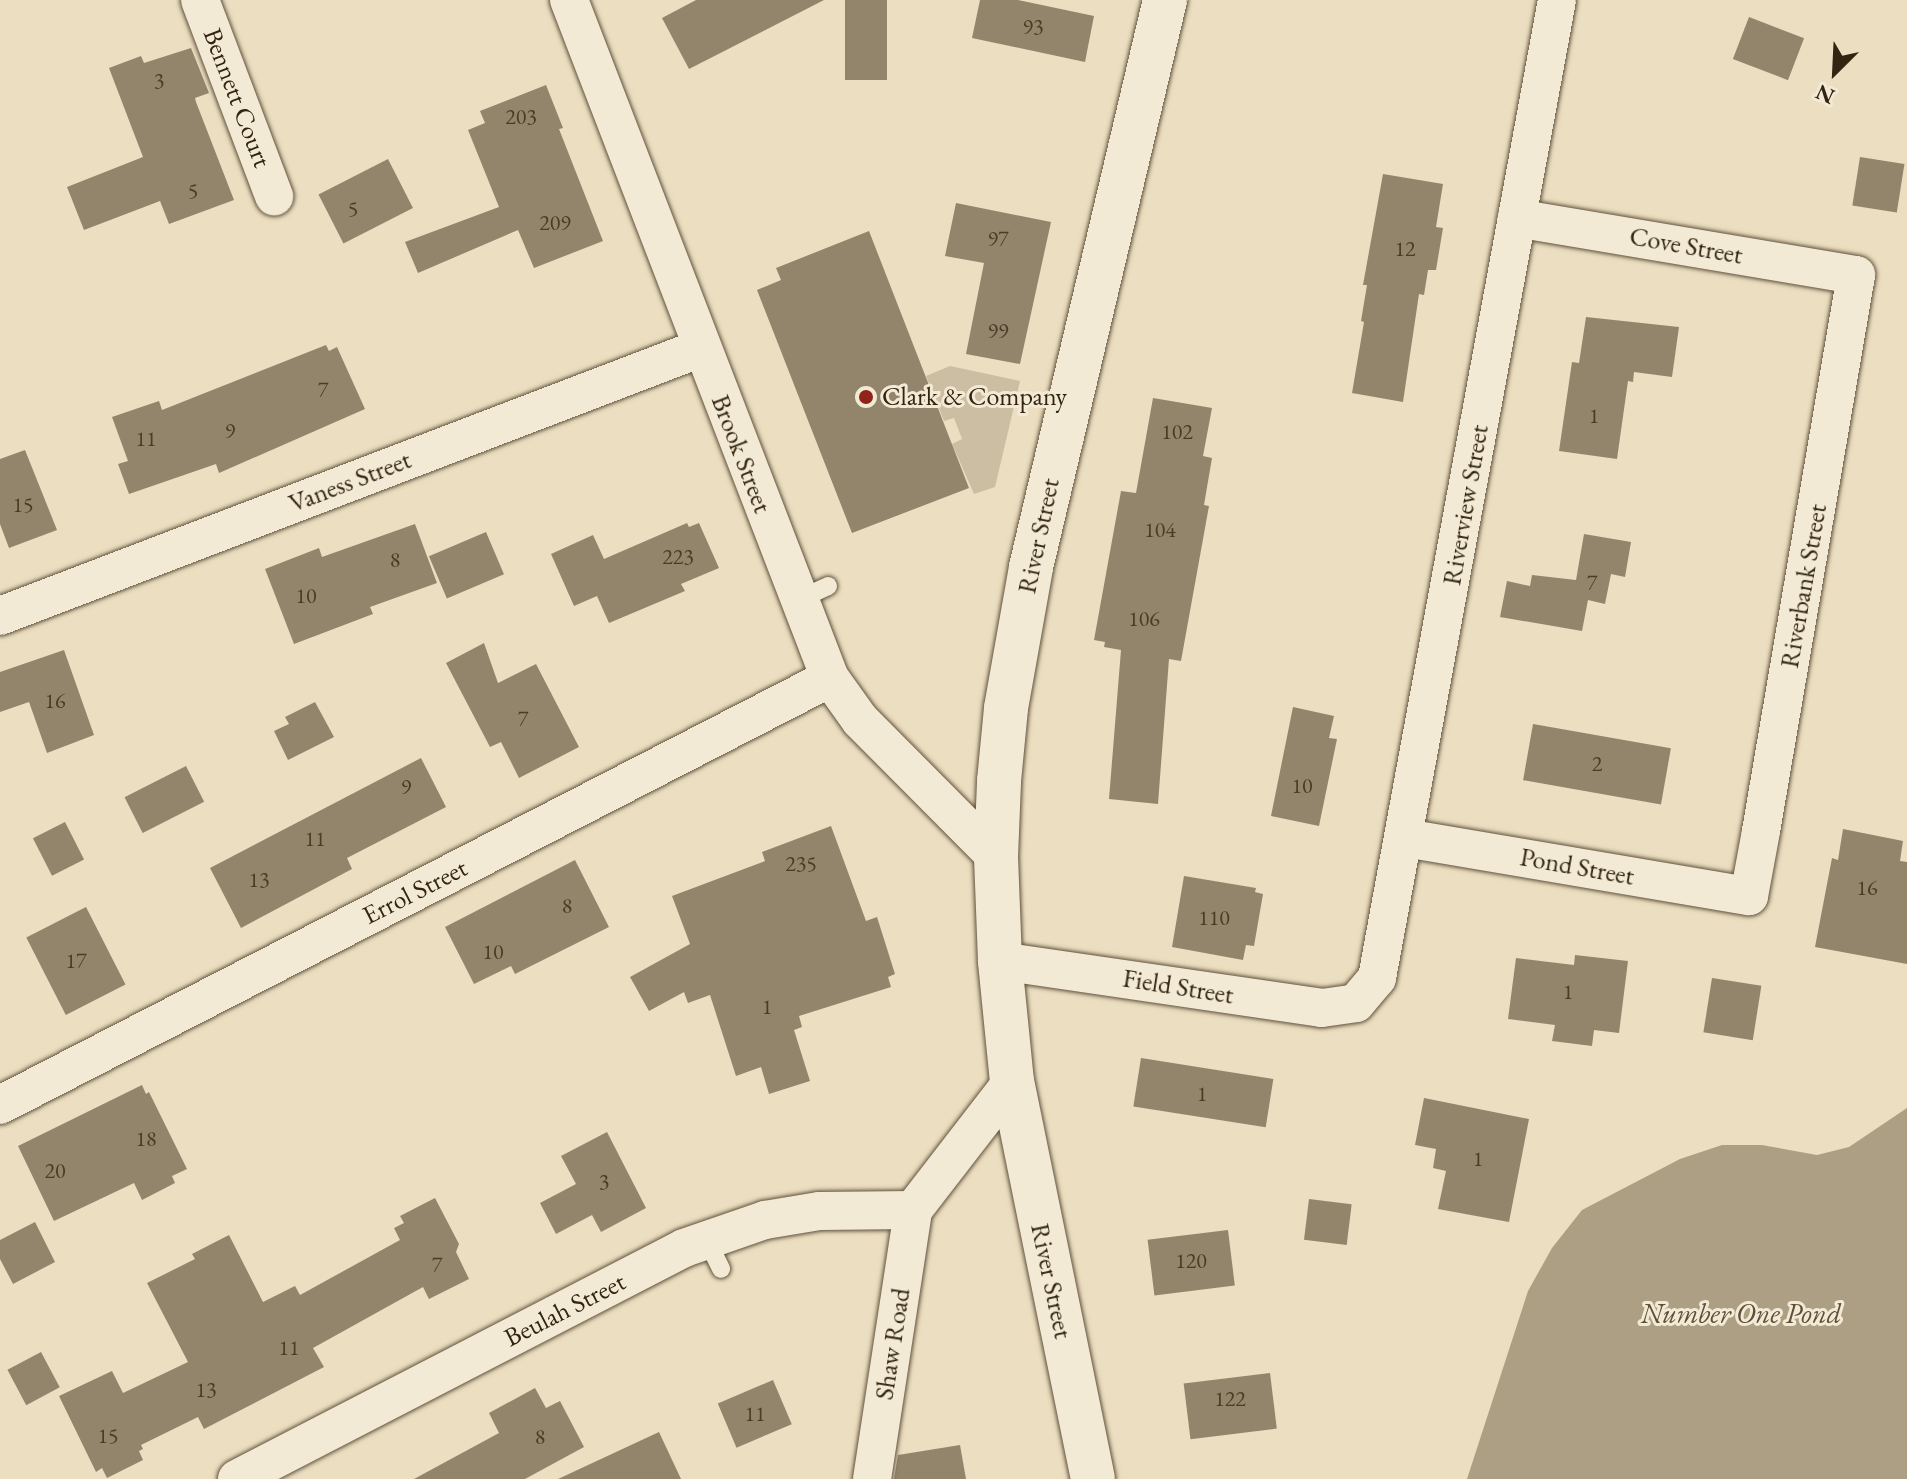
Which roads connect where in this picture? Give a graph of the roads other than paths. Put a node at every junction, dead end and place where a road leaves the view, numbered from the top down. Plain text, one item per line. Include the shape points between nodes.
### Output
1 (200, 0) edge
2 (569, 0) edge
3 (1165, 0) edge
4 (1557, 0) edge
5 (274, 196) dead end
6 (1517, 218) junction
7 (1856, 275) joint
8 (701, 348) junction
9 (0, 616) edge
10 (830, 678) junction
11 (1405, 838) junction
12 (996, 857) junction
13 (1749, 896) joint
14 (1000, 961) junction
15 (1356, 1003) joint
16 (1012, 1082) junction
17 (0, 1105) edge
18 (913, 1210) junction
19 (237, 1479) edge
20 (872, 1479) edge
21 (1093, 1479) edge

1 - 5 street, Bennett Court
2 - 8 street, Brook Street
3 - 12 street, River Street via 1031,567 1006,708
4 - 6 street, Riverview Street
6 - 7 street, Cove Street
6 - 11 street, Riverview Street
7 - 13 street, Riverbank Street
8 - 9 street, Vaness Street
8 - 10 street, Brook Street via 813,593
10 - 12 street, Brook Street via 860,720
10 - 17 street, Errol Street
11 - 13 street, Pond Street
11 - 15 street, Riverview Street via 1377,978
12 - 14 street, River Street
14 - 15 street, Field Street via 1322,1008
14 - 16 street, River Street
16 - 18 street
16 - 21 street, River Street
18 - 19 street, Beulah Street via 819,1211 765,1220 714,1255 642,1270
18 - 20 street, Shaw Road

